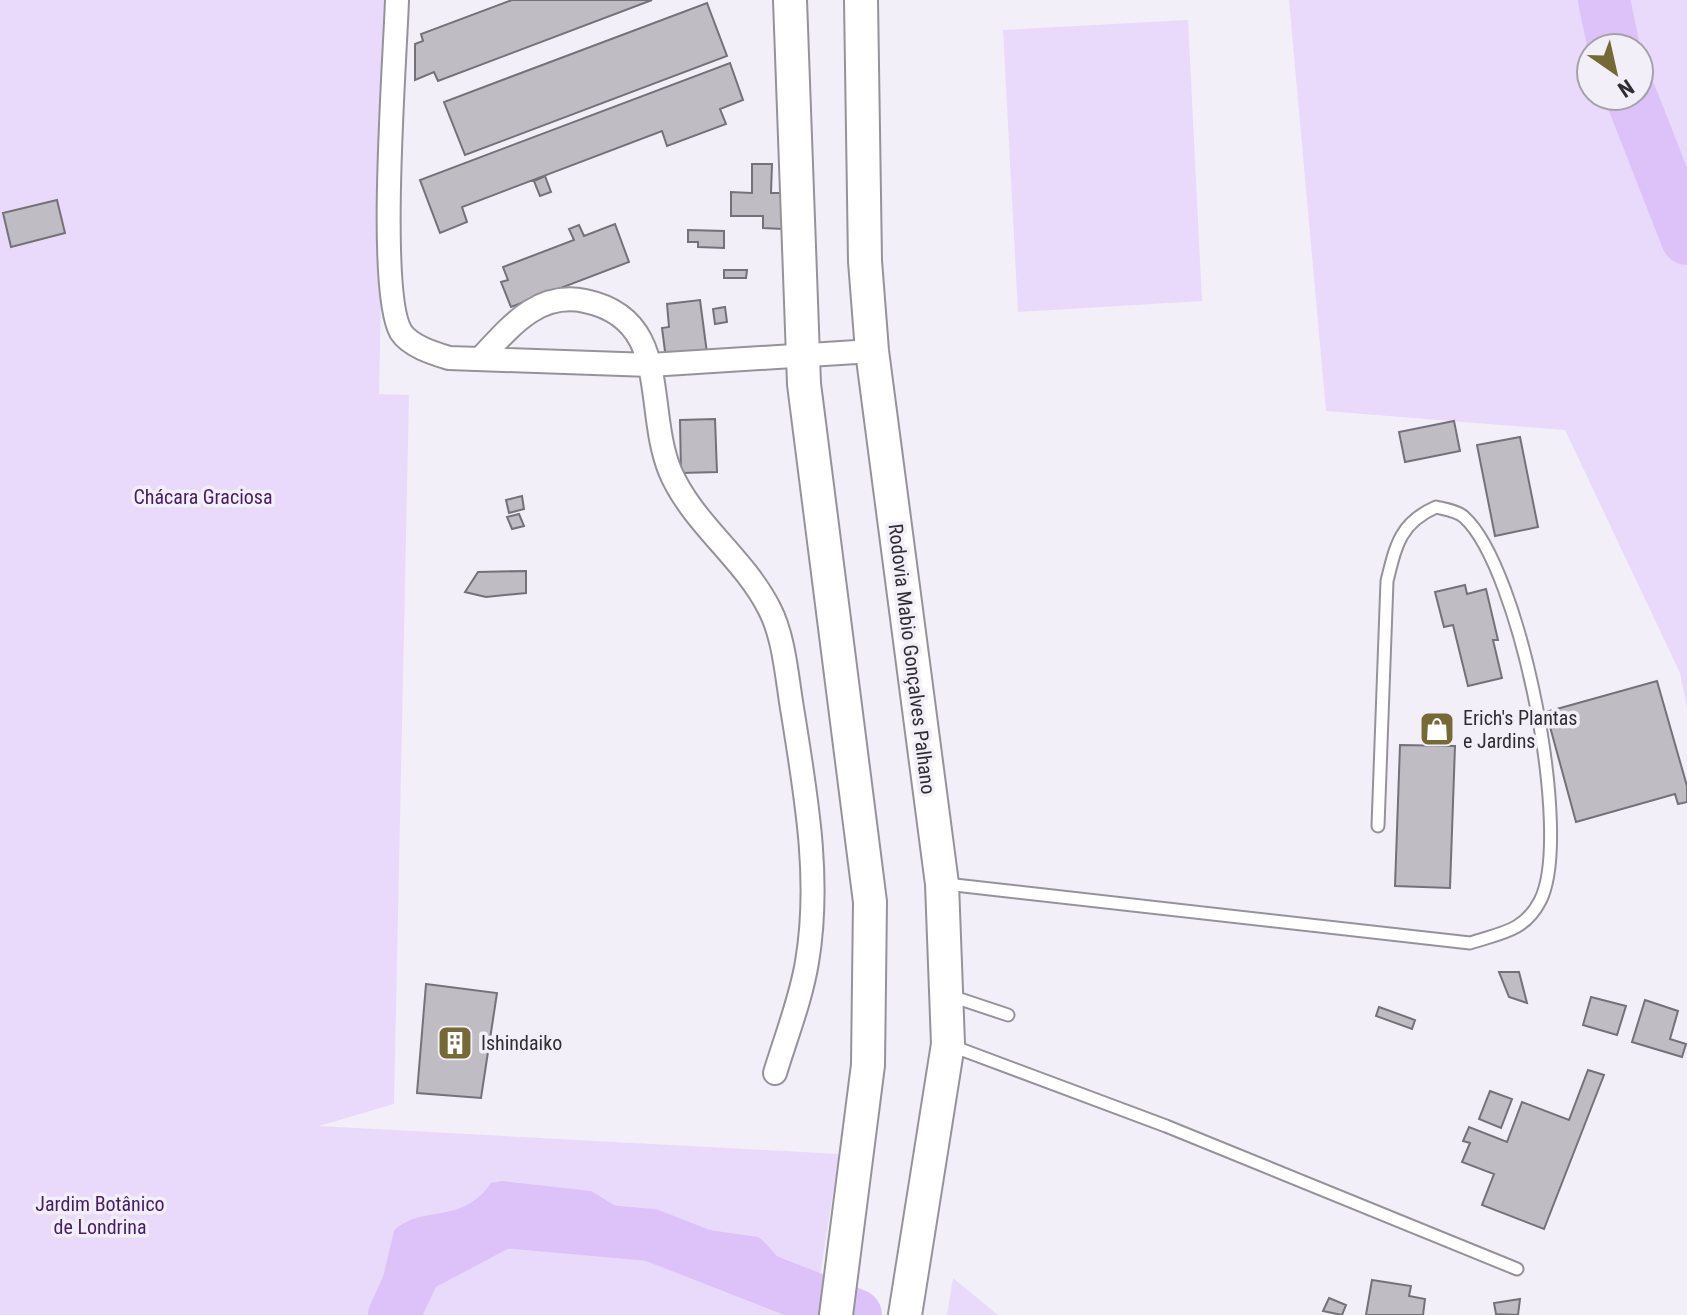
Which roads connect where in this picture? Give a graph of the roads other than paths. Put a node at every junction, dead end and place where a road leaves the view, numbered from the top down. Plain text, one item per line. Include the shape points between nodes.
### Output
1 (397, 0) edge
2 (790, 0) edge
3 (861, 0) edge
4 (872, 351) junction
5 (802, 358) junction
6 (480, 359) junction
7 (650, 365) junction
8 (1378, 826) dead end
9 (942, 884) junction
10 (946, 994) junction
11 (1008, 1015) dead end
12 (948, 1044) junction
13 (775, 1073) dead end
14 (1517, 1269) dead end
15 (836, 1315) edge
16 (905, 1315) edge

1 - 6 street via 389,262 393,310 402,334 423,349 449,358
2 - 5 main road
3 - 4 main road, Rodovia Mabio Gonçalves Palhano via 865,261
4 - 5 street
4 - 9 main road, Rodovia Mabio Gonçalves Palhano
5 - 7 street
5 - 15 main road via 870,902 868,1065
6 - 7 street
6 - 7 street via 535,308 564,297 611,307 639,336
7 - 13 street via 658,426 677,486 755,582 772,613 786,671 813,869 807,962
8 - 9 lane via 1387,581 1395,547 1413,517 1436,507 1463,516 1483,543 1511,604 1533,681 1547,779 1549,851 1541,899 1522,926 1470,943
9 - 10 main road, Rodovia Mabio Gonçalves Palhano
10 - 11 lane
10 - 12 main road, Rodovia Mabio Gonçalves Palhano
12 - 14 lane
12 - 16 main road, Rodovia Mabio Gonçalves Palhano

